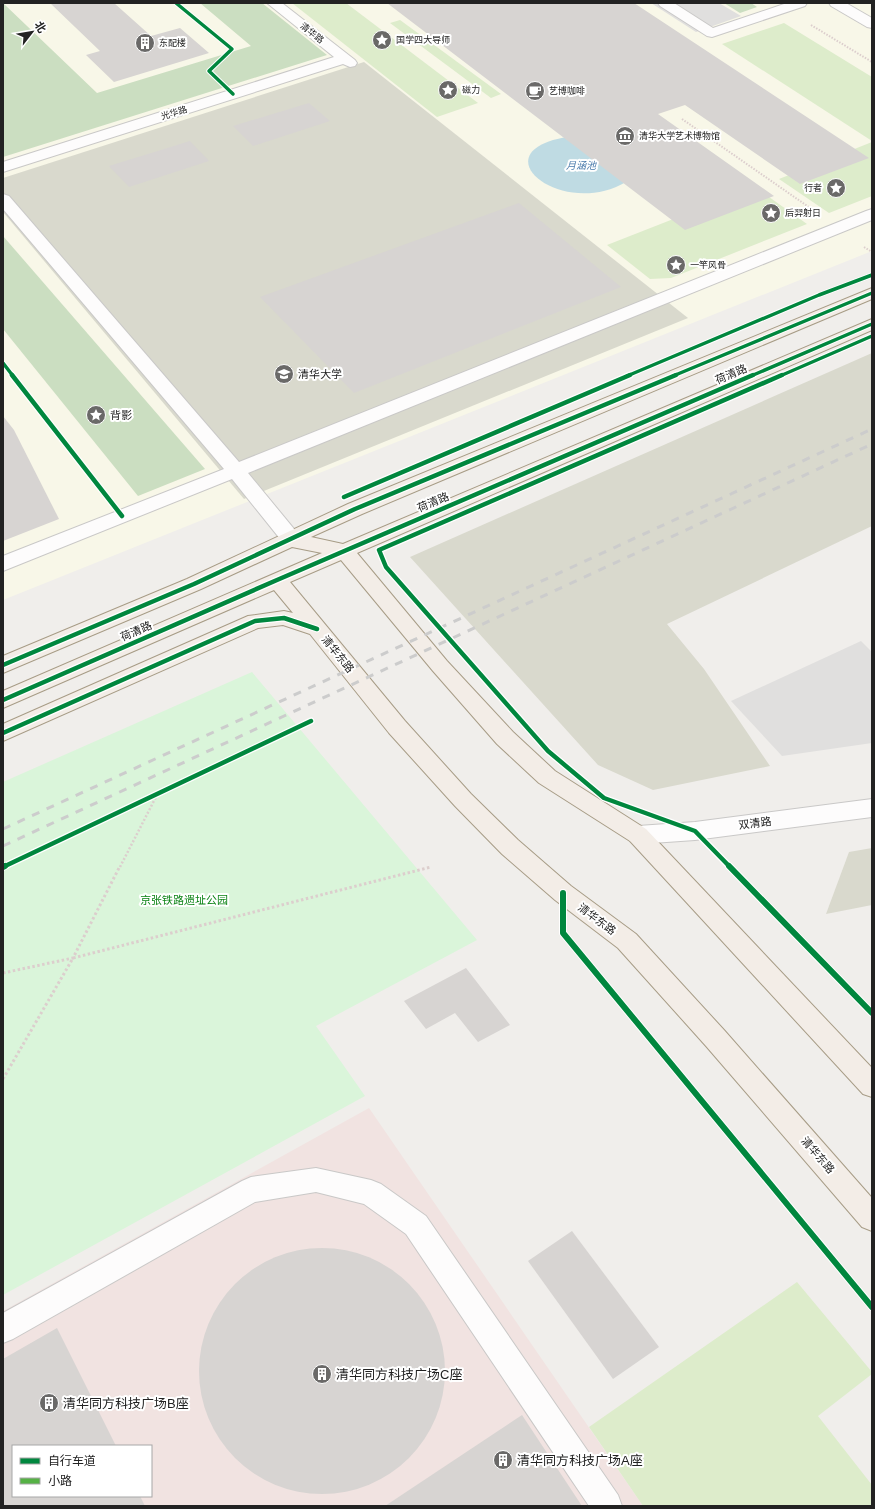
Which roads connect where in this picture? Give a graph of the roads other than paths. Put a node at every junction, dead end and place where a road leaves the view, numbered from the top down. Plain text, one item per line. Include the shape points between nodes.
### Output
1 (274, 3) edge
2 (665, 3) edge
3 (800, 3) edge
4 (836, 3) edge
5 (872, 24) edge
6 (347, 61) joint
7 (3, 167) edge
8 (3, 199) edge
9 (872, 214) edge
10 (872, 293) edge
11 (872, 324) edge
12 (236, 471) junction
13 (292, 540) junction
14 (344, 551) junction
15 (3, 564) edge
16 (277, 580) junction
17 (317, 628) junction
18 (3, 665) edge
19 (3, 700) edge
20 (3, 733) edge
21 (872, 808) edge
22 (638, 835) junction
23 (872, 1086) edge
24 (872, 1218) edge
25 (3, 1329) edge
26 (607, 1506) edge

1 - 6 street, 清华路
2 - 3 street via 712,33
4 - 5 street
6 - 7 street, 光华路
8 - 12 street
9 - 12 street
10 - 13 main road, 荷清路 via 355,509
11 - 14 main road, 荷清路
12 - 13 street
12 - 15 street
13 - 14 main road
13 - 16 main road
13 - 18 main road, 荷清路
14 - 16 main road, 荷清路
14 - 22 main road via 504,738 547,777
16 - 17 main road, 清华东路
16 - 19 main road, 荷清路
17 - 20 main road via 284,618 255,621
17 - 24 main road, 清华东路 via 397,727 469,805 563,893 627,941
21 - 22 street, 双清路 via 695,831
22 - 23 main road
25 - 26 street via 251,1190 316,1180 371,1193 416,1225

